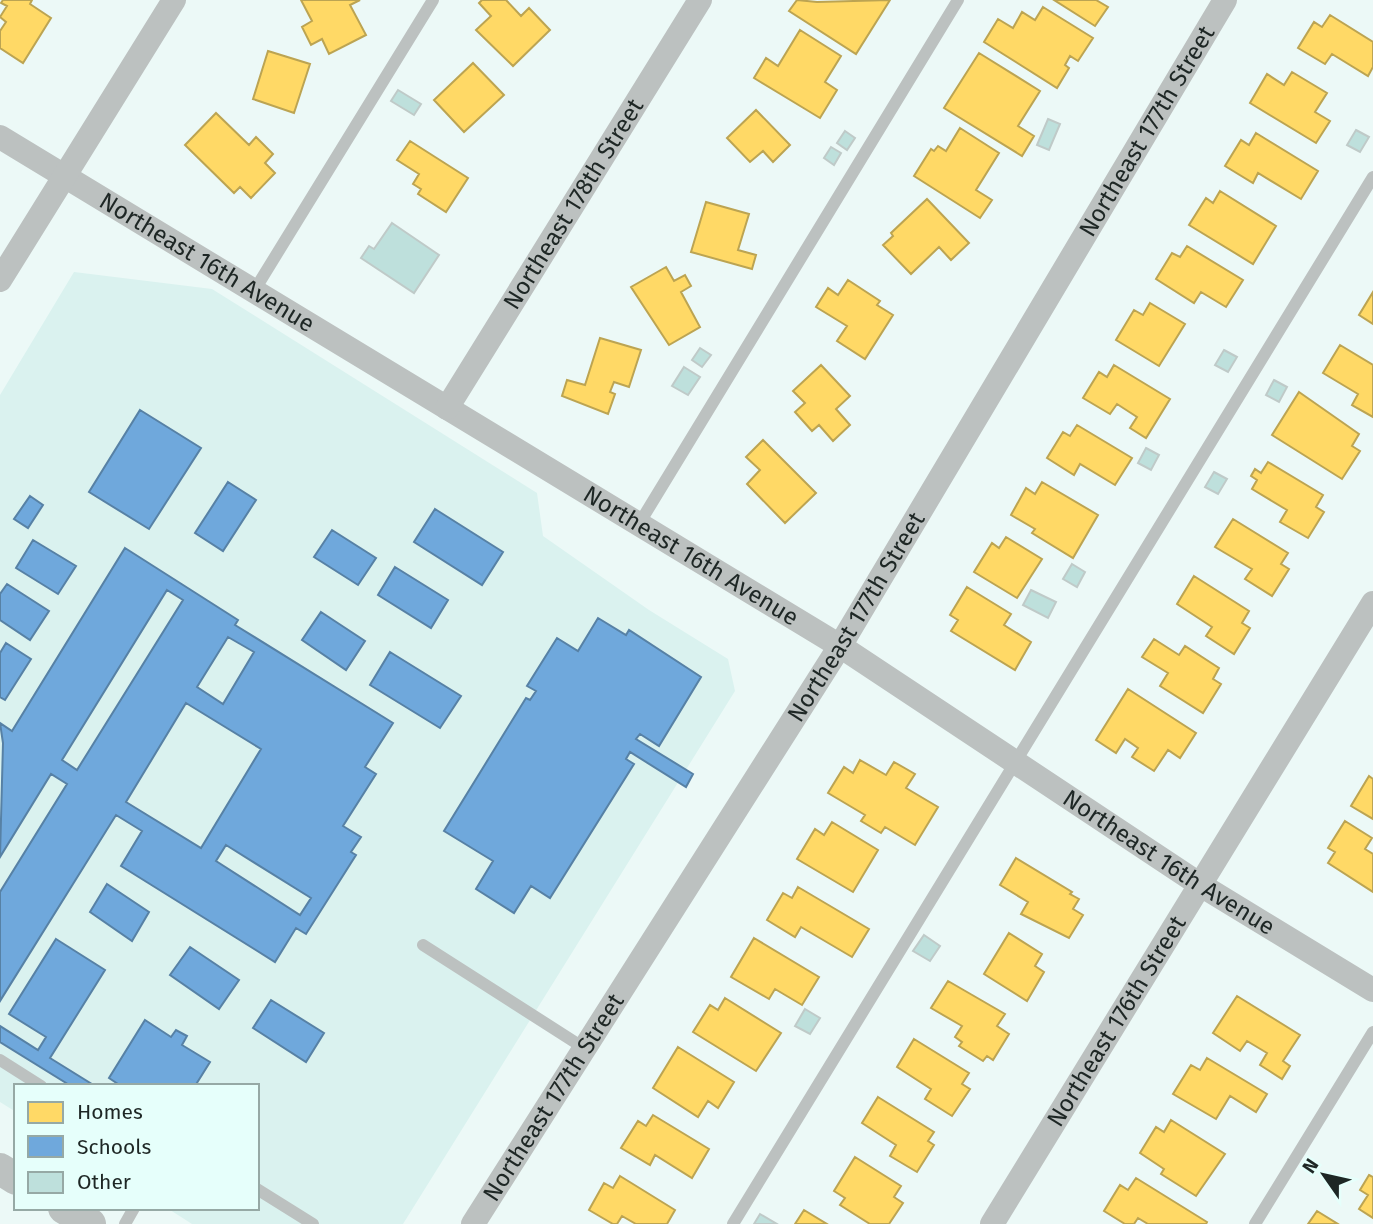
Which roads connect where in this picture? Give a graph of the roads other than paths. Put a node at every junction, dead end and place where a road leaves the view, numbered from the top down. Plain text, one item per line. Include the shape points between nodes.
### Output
1 (174, 0) edge
2 (433, 0) edge
3 (700, 0) edge
4 (958, 0) edge
5 (1225, 0) edge
6 (0, 137) edge
7 (63, 176) junction
8 (1373, 177) edge
9 (0, 280) edge
10 (254, 291) junction
11 (447, 408) junction
12 (639, 524) junction
13 (1373, 603) edge
14 (839, 646) junction
15 (1016, 763) junction
16 (1199, 884) junction
17 (423, 945) dead end
18 (1373, 990) edge
19 (1373, 1032) edge
20 (584, 1048) junction
21 (0, 1060) edge
22 (38, 1084) edge
23 (259, 1190) edge
24 (67, 1210) edge
25 (90, 1224) edge
26 (313, 1224) edge
27 (473, 1224) edge
28 (733, 1224) edge
29 (992, 1224) edge
30 (1255, 1224) edge

1 - 7 street
2 - 10 lane
3 - 11 street, Northeast 178th Street
4 - 12 lane
5 - 14 street, Northeast 177th Street
6 - 7 street, Northeast 16th Avenue
7 - 9 street
7 - 10 street, Northeast 16th Avenue
8 - 15 lane
10 - 11 street, Northeast 16th Avenue
11 - 12 street, Northeast 16th Avenue
12 - 14 street, Northeast 16th Avenue
13 - 16 street, Northeast 176th Street
14 - 15 street, Northeast 16th Avenue
14 - 20 street, Northeast 177th Street
15 - 16 street, Northeast 16th Avenue
15 - 28 lane
16 - 18 street, Northeast 16th Avenue
16 - 29 street, Northeast 176th Street
17 - 20 lane
19 - 30 lane
20 - 27 street, Northeast 177th Street
21 - 22 lane
23 - 26 lane
24 - 25 street

